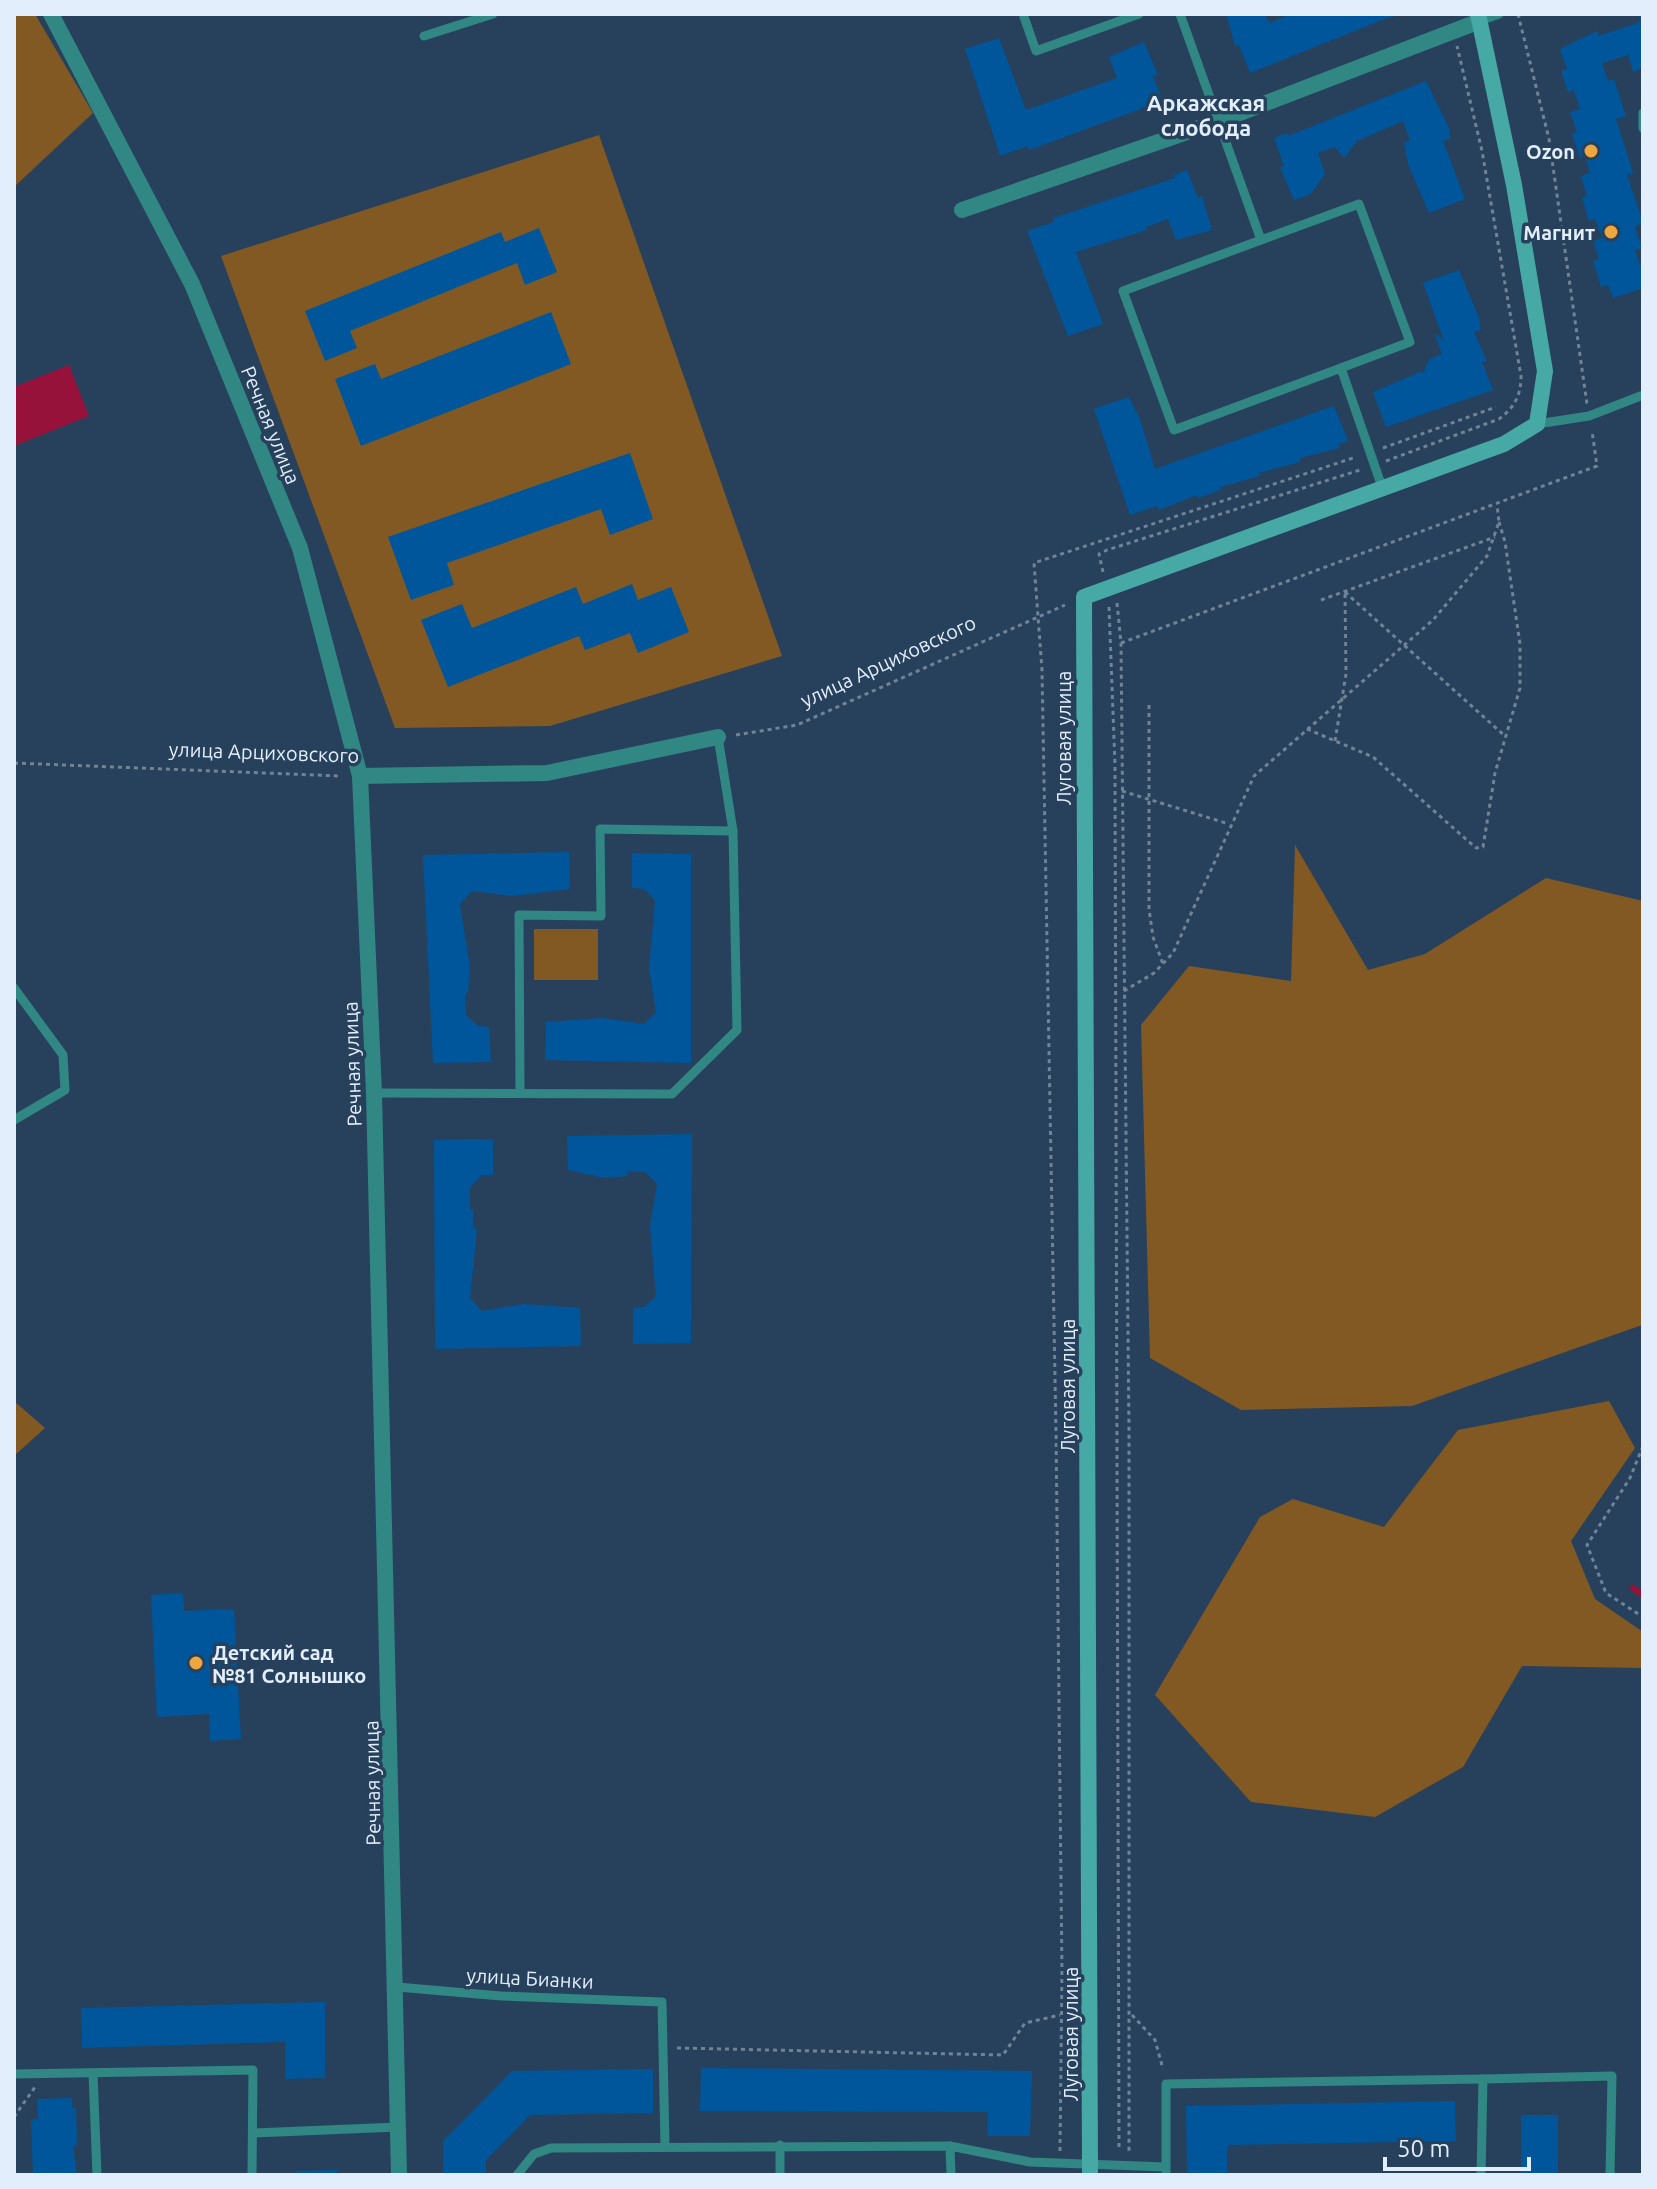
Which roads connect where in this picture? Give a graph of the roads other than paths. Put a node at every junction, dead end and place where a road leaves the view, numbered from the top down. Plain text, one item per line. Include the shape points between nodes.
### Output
1 (51, 14) edge
2 (493, 14) edge
3 (1023, 14) edge
4 (1139, 14) edge
5 (1180, 14) edge
6 (1499, 14) edge
7 (1479, 18) edge
8 (424, 36) dead end
9 (1643, 113) edge
10 (1219, 121) junction
11 (1643, 128) edge
12 (962, 210) dead end
13 (1261, 240) junction
14 (1341, 368) junction
15 (1643, 395) edge
16 (1537, 424) junction
17 (1383, 490) junction
18 (718, 737) joint
19 (360, 776) junction
20 (733, 831) junction
21 (14, 988) edge
22 (520, 1091) junction
23 (374, 1093) junction
24 (14, 1120) edge
25 (397, 1987) junction
26 (93, 2073) junction
27 (14, 2074) edge
28 (1483, 2079) junction
29 (398, 2127) junction
30 (253, 2133) junction
31 (665, 2145) junction
32 (780, 2145) junction
33 (950, 2146) junction
34 (1090, 2170) edge
35 (1166, 2171) edge
36 (97, 2175) edge
37 (252, 2175) edge
38 (399, 2175) edge
39 (517, 2175) edge
40 (780, 2175) edge
41 (951, 2175) edge
42 (1481, 2175) edge
43 (1610, 2175) edge

1 - 19 street, Речная улица via 192,284 300,548
2 - 8 lane
3 - 4 lane via 1036,51
5 - 10 lane
6 - 7 lane
7 - 10 street
7 - 16 street via 1545,371
9 - 11 lane
10 - 12 street
10 - 13 lane
13 - 14 lane via 1359,204 1410,342
13 - 14 lane via 1123,291 1174,430
14 - 17 lane
15 - 16 lane via 1589,416
16 - 17 street via 1504,444
17 - 34 street, Луговая улица via 1084,597
18 - 19 street, улица Арциховского via 547,773
18 - 20 lane
19 - 23 street, Речная улица
20 - 22 lane via 737,1030 672,1094
20 - 22 lane via 600,829 601,916 519,915
21 - 24 lane via 63,1055 65,1090
22 - 23 lane
23 - 25 street, Речная улица
25 - 29 street, Речная улица
25 - 31 lane, улица Бианки via 662,2002
26 - 27 lane
26 - 30 lane via 253,2070
26 - 36 lane
28 - 35 lane via 1166,2084
28 - 42 lane
28 - 43 lane via 1612,2076
29 - 30 lane
29 - 38 street, Речная улица
30 - 37 lane
31 - 32 lane
31 - 39 lane via 551,2148 534,2154
32 - 33 lane
32 - 40 lane
33 - 34 lane
33 - 41 lane
34 - 35 lane via 1124,2166

